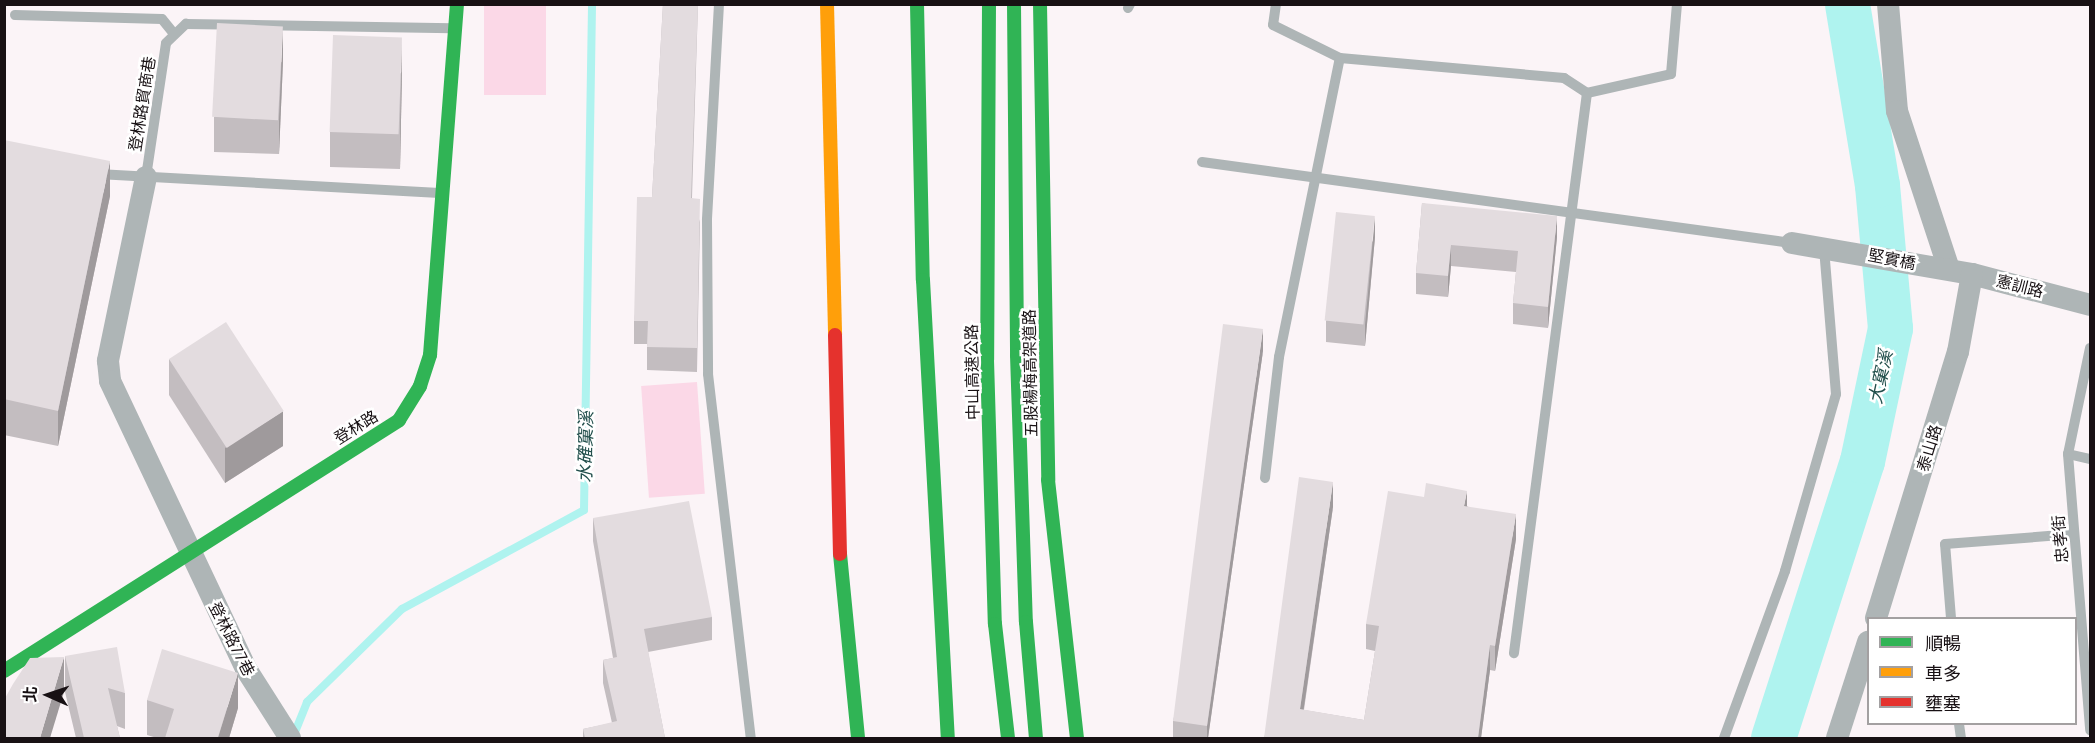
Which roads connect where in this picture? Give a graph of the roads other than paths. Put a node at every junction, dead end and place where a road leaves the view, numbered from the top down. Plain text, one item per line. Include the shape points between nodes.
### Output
1 (457, 4) edge
2 (719, 4) edge
3 (821, 4) edge
4 (828, 4) edge
5 (917, 4) edge
6 (989, 4) edge
7 (1014, 4) edge
8 (1040, 4) edge
9 (1276, 4) edge
10 (1677, 4) edge
11 (1888, 4) edge
12 (15, 15) dead end
13 (455, 28) junction
14 (174, 34) junction
15 (1340, 58) junction
16 (1587, 93) junction
17 (1202, 162) dead end
18 (88, 174) edge
19 (146, 177) junction
20 (1315, 177) junction
21 (442, 193) junction
22 (1575, 213) junction
23 (1792, 243) joint
24 (1830, 247) junction
25 (1948, 270) junction
26 (1972, 274) junction
27 (2091, 305) edge
28 (2091, 348) edge
29 (2068, 454) junction
30 (2091, 459) edge
31 (1265, 478) dead end
32 (2074, 534) junction
33 (189, 550) junction
34 (2077, 569) junction
35 (2091, 571) edge
36 (1876, 617) edge
37 (1951, 617) edge
38 (995, 624) junction
39 (834, 638) dead end
40 (1867, 648) edge
41 (1514, 653) dead end
42 (4, 671) edge
43 (2091, 730) edge
44 (286, 732) edge
45 (752, 738) edge
46 (858, 738) edge
47 (948, 738) edge
48 (1008, 738) edge
49 (1018, 738) edge
50 (1036, 738) edge
51 (1077, 738) edge
52 (1724, 738) edge
53 (1837, 738) edge

1 - 13 main road, 登林路
2 - 45 lane via 707,220 708,374
3 - 39 lane
4 - 46 main road via 842,593
5 - 47 main road via 923,280
6 - 38 main road, 中山高速公路 via 987,360
7 - 50 main road via 1017,355
8 - 51 main road, 五股楊梅高架道路 via 1048,480
9 - 15 lane via 1273,25
10 - 16 lane via 1671,74
11 - 25 street via 1898,111
12 - 14 lane via 162,19
13 - 14 lane via 186,24
13 - 21 main road, 登林路
14 - 19 lane, 登林路貿商巷 via 166,44
15 - 16 lane via 1564,78
15 - 20 lane
16 - 22 lane
17 - 20 lane
18 - 19 lane
19 - 21 lane
19 - 33 street, 登林路77巷 via 108,361 110,381
20 - 22 lane
20 - 31 lane via 1280,357
21 - 33 main road, 登林路 via 430,355 399,420
22 - 23 lane
22 - 41 lane
23 - 24 street
24 - 25 street, 堅實橋
24 - 52 lane via 1836,394 1785,571
25 - 26 street, 憲訓路
26 - 27 street, 憲訓路
26 - 36 street, 泰山路 via 1958,352
28 - 29 lane, 忠孝街
29 - 30 lane
29 - 32 lane, 忠孝街
32 - 34 lane, 忠孝街
32 - 37 lane via 1945,544
33 - 42 main road, 登林路
33 - 44 street, 登林路77巷 via 246,669
34 - 35 lane
34 - 43 lane, 忠孝街
38 - 48 main road, 中山高速公路
38 - 49 main road
40 - 53 street

